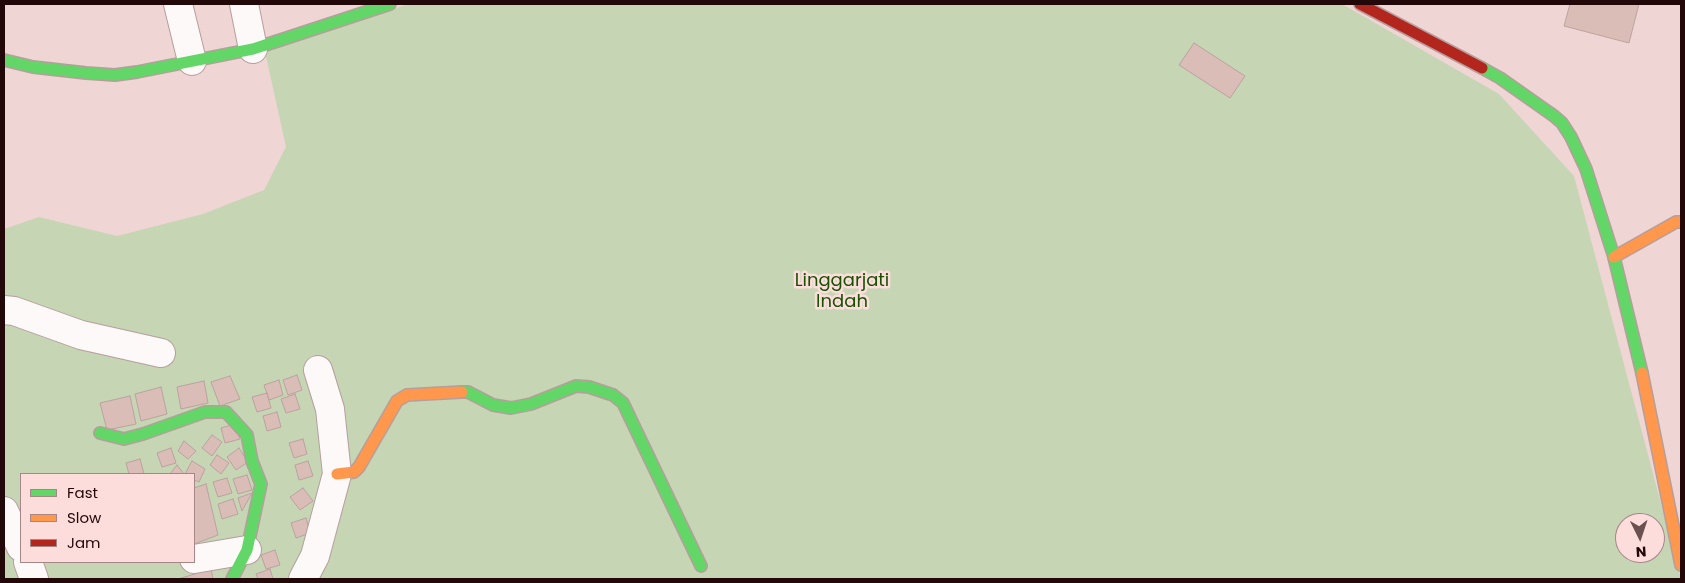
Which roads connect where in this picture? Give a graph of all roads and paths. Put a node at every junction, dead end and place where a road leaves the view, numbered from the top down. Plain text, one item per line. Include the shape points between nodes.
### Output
1 (178, 4) edge
2 (244, 4) edge
3 (390, 4) edge
4 (1360, 4) edge
5 (253, 49) junction
6 (4, 60) edge
7 (192, 61) junction
8 (1681, 222) edge
9 (1614, 257) junction
10 (4, 310) edge
11 (161, 353) dead end
12 (318, 370) dead end
13 (100, 433) dead end
14 (337, 474) junction
15 (4, 511) edge
16 (20, 545) edge
17 (247, 550) junction
18 (195, 559) edge
19 (28, 563) edge
20 (1681, 565) edge
21 (701, 566) dead end
22 (34, 579) edge
23 (232, 579) edge
24 (303, 579) edge

1 - 7 street
2 - 5 street
3 - 5 street
4 - 9 street via 1500,78 1562,123 1586,169
5 - 7 street
6 - 7 street via 32,67 114,75
8 - 9 street
9 - 20 street via 1646,390
10 - 11 street via 81,335
12 - 14 street via 330,409
13 - 17 street via 124,439 205,412 226,412 247,435 261,484
14 - 21 street via 354,472 359,468 396,401 407,395 468,392 493,405 511,408 531,404 568,388 589,387 613,395 623,403
14 - 24 street via 315,556
15 - 16 street
17 - 18 street
17 - 23 street
19 - 22 street

